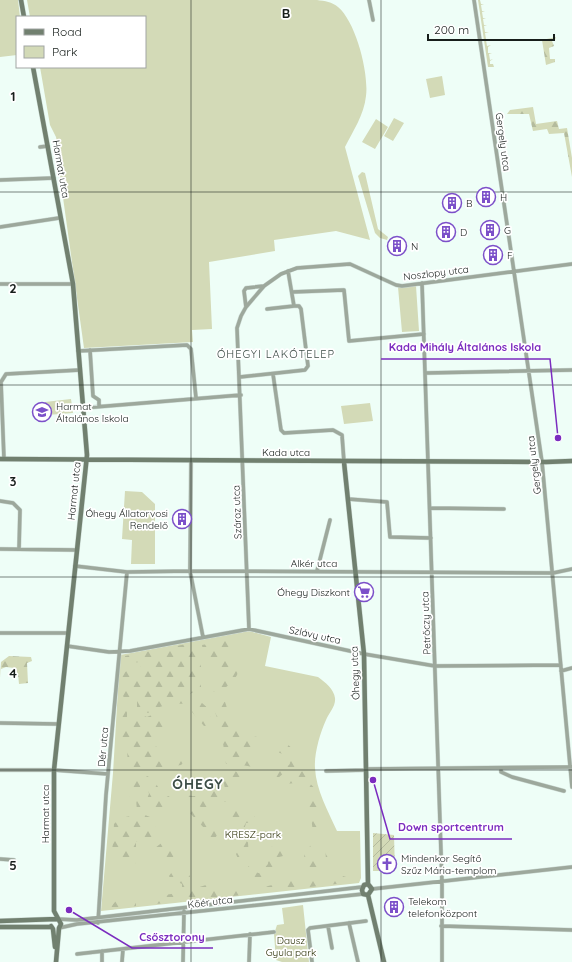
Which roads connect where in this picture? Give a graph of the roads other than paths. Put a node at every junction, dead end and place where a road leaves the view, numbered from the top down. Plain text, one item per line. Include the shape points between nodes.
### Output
1 (21, 0) edge
2 (369, 0) edge
3 (474, 0) edge
4 (24, 16) edge
5 (373, 20) dead end
6 (33, 68) edge
7 (48, 146) junction
8 (40, 147) dead end
9 (54, 178) junction
10 (0, 180) edge
11 (60, 218) junction
12 (0, 227) edge
13 (572, 264) edge
14 (288, 271) junction
15 (514, 271) junction
16 (422, 283) junction
17 (0, 284) edge
18 (73, 284) junction
19 (264, 286) junction
20 (292, 292) junction
21 (294, 306) junction
22 (246, 307) junction
23 (267, 310) dead end
24 (424, 334) junction
25 (90, 350) junction
26 (78, 351) junction
27 (80, 370) junction
28 (572, 370) edge
29 (529, 371) junction
30 (426, 373) junction
31 (273, 374) junction
32 (240, 377) junction
33 (241, 395) junction
34 (196, 398) junction
35 (99, 406) junction
36 (83, 408) junction
37 (2, 459) edge
38 (86, 460) junction
39 (191, 461) junction
40 (243, 461) junction
41 (572, 461) edge
42 (344, 462) junction
43 (428, 462) junction
44 (542, 462) junction
45 (348, 499) junction
46 (0, 501) edge
47 (430, 508) junction
48 (504, 509) dead end
49 (330, 520) dead end
50 (431, 538) junction
51 (0, 549) edge
52 (19, 549) junction
53 (77, 550) junction
54 (75, 566) junction
55 (572, 569) edge
56 (190, 571) junction
57 (248, 571) junction
58 (317, 571) junction
59 (126, 572) junction
60 (356, 572) junction
61 (432, 572) junction
62 (553, 573) junction
63 (249, 629) junction
64 (0, 633) edge
65 (68, 633) junction
66 (203, 637) junction
67 (67, 646) junction
68 (118, 652) junction
69 (364, 654) junction
70 (561, 665) junction
71 (435, 666) junction
72 (572, 668) edge
73 (562, 671) junction
74 (0, 723) edge
75 (58, 724) junction
76 (571, 767) edge
77 (439, 768) junction
78 (500, 769) junction
79 (0, 770) edge
80 (54, 770) junction
81 (366, 770) junction
82 (326, 771) dead end
83 (108, 774) junction
84 (572, 787) edge
85 (564, 791) dead end
86 (0, 859) edge
87 (14, 860) dead end
88 (572, 866) edge
89 (442, 882) junction
90 (368, 884) junction
91 (362, 887) junction
92 (372, 889) junction
93 (366, 894) junction
94 (184, 908) junction
95 (184, 913) junction
96 (98, 917) junction
97 (55, 919) junction
98 (0, 921) edge
99 (366, 921) dead end
100 (98, 922) junction
101 (349, 923) junction
102 (328, 926) junction
103 (441, 926) junction
104 (0, 927) edge
105 (52, 928) junction
106 (59, 928) junction
107 (572, 930) edge
108 (274, 932) dead end
109 (250, 934) junction
110 (184, 942) junction
111 (332, 948) dead end
112 (123, 949) junction
113 (102, 951) junction
114 (76, 954) dead end
115 (56, 959) edge
116 (102, 962) edge
117 (122, 962) edge
118 (183, 962) edge
119 (250, 962) edge
120 (312, 962) edge
121 (358, 962) edge
122 (384, 962) edge
123 (442, 962) edge

1 - 4 street
2 - 5 street
3 - 15 street, Gergely utca
6 - 7 street, Harmat utca
7 - 8 street
7 - 9 street, Harmat utca
9 - 10 street
9 - 11 street, Harmat utca
11 - 12 street
11 - 18 street, Harmat utca
13 - 15 street, Noszlopy utca
14 - 16 street, Noszlopy utca via 341,263 358,267 396,285
14 - 19 street, Noszlopy utca
14 - 20 street
15 - 16 street, Noszlopy utca
15 - 29 street, Gergely utca
16 - 24 street, Petrőczy utca
17 - 18 street
18 - 26 street, Harmat utca
19 - 22 street, Noszlopy utca
19 - 22 street, Noszlopy utca via 246,288
20 - 21 street
20 - 24 street via 344,290 349,341
21 - 23 street
21 - 31 street via 301,309 308,366 305,370
22 - 32 street, Noszlopy utca via 237,328
24 - 30 street, Petrőczy utca
25 - 26 street
25 - 34 street via 187,346 191,349
25 - 35 street via 93,396 99,400
26 - 27 street, Harmat utca
27 - 36 street, Harmat utca
27 - 37 street via 6,374 0,382
28 - 29 street
29 - 30 street
29 - 44 street, Gergely utca
30 - 43 street, Petrőczy utca
31 - 32 street
31 - 42 street via 280,430 284,433 333,430 338,432 342,435
32 - 33 street, Noszlopy utca
33 - 34 street
33 - 40 street, Száraz utca
34 - 35 street
35 - 36 street
36 - 38 street, Harmat utca
37 - 38 street, Kada utca
38 - 39 street, Kada utca
38 - 53 street, Harmat utca
39 - 40 street, Kada utca
39 - 56 street
40 - 42 street, Kada utca
40 - 57 street, Száraz utca
41 - 44 street, Kada utca
42 - 43 street, Kada utca
42 - 45 street, Óhegy utca
43 - 44 street, Kada utca
43 - 47 street, Petrőczy utca
44 - 62 street, Gergely utca
45 - 50 street via 387,502 390,537
45 - 60 street, Óhegy utca
46 - 52 street via 13,503 20,510
47 - 48 street
47 - 50 street, Petrőczy utca
49 - 58 street
50 - 61 street, Petrőczy utca
51 - 52 street
52 - 53 street
53 - 54 street, Harmat utca
54 - 59 street, Alkér utca
54 - 65 street, Harmat utca
55 - 62 street, Alkér utca
56 - 57 street, Alkér utca
56 - 59 street, Alkér utca
56 - 66 street
57 - 58 street, Alkér utca
57 - 63 street, Száraz utca
58 - 60 street, Alkér utca
59 - 68 street, Dér utca
60 - 61 street, Alkér utca
60 - 69 street, Óhegy utca
61 - 62 street, Alkér utca
61 - 71 street, Petrőczy utca
62 - 70 street, Gergely utca
63 - 66 street, Szlávy utca
63 - 69 street, Szlávy utca
64 - 65 street
65 - 67 street, Harmat utca
66 - 68 street, Szlávy utca
67 - 68 street, Szlávy utca
67 - 75 street, Harmat utca
68 - 83 street, Dér utca
69 - 71 street, Szlávy utca
69 - 81 street, Óhegy utca
70 - 71 street, Szlávy utca
70 - 73 street, Gergely utca
71 - 77 street, Petrőczy utca
72 - 73 street
73 - 76 street, Gergely utca
74 - 75 street
75 - 80 street, Harmat utca
76 - 78 street
76 - 84 street, Gergely utca
77 - 78 street
77 - 81 street
77 - 89 street, Petrőczy utca
78 - 85 street via 512,777
79 - 80 street
80 - 83 street
80 - 97 street, Harmat utca
81 - 82 street
81 - 90 street, Óhegy utca
83 - 96 street, Dér utca
86 - 87 street
88 - 89 street
89 - 92 street
89 - 103 street, Petrőczy utca
90 - 91 street
90 - 92 street
91 - 93 street
91 - 94 street, Kőér utca
92 - 93 street
93 - 95 street, Kőér utca via 356,893
93 - 122 street
94 - 95 street
94 - 96 street, Kőér utca
95 - 100 street, Kőér utca
95 - 110 street
96 - 97 street, Kőér utca via 77,920
96 - 100 street, Dér utca
97 - 98 street
97 - 105 street, Harmat utca via 50,923
97 - 106 street, Harmat utca via 61,922
99 - 101 street
100 - 106 street, Kőér utca
101 - 102 street
101 - 121 street
102 - 111 street
102 - 120 street via 308,930
103 - 107 street
103 - 123 street, Petrőczy utca
104 - 105 street
105 - 106 street
105 - 115 street, Harmat utca
106 - 115 street, Harmat utca
108 - 109 street
109 - 110 street
109 - 119 street
110 - 112 street
110 - 118 street
112 - 113 street
112 - 117 street
113 - 114 street
113 - 116 street

